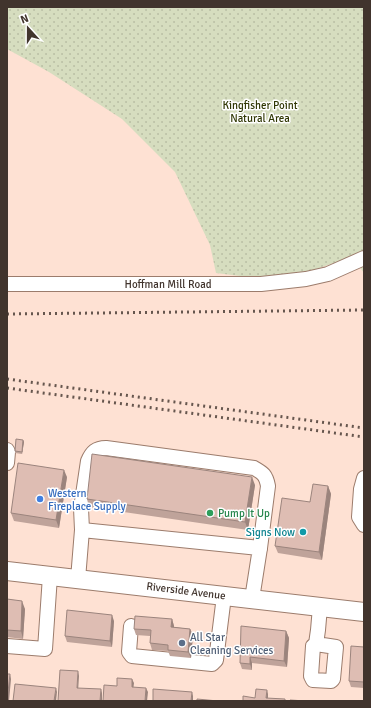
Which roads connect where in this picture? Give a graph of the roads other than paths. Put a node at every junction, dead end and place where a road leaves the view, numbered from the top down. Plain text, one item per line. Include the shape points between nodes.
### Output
1 (364, 258) edge
2 (7, 284) edge
3 (7, 450) edge
4 (7, 463) edge
5 (364, 478) edge
6 (364, 524) edge
7 (82, 530) junction
8 (260, 548) junction
9 (7, 571) edge
10 (50, 576) junction
11 (78, 579) junction
12 (224, 596) junction
13 (252, 599) junction
14 (320, 607) junction
15 (364, 612) edge
16 (131, 626) dead end
17 (316, 644) dead end
18 (7, 646) edge

1 - 2 street, Hoffman Mill Road via 328,274 261,284
3 - 4 street
5 - 6 street via 359,517
7 - 8 street
7 - 8 street via 81,508 88,461 100,448 114,449 254,468 260,471 267,479 268,486
7 - 11 street
8 - 13 street
9 - 10 main road, Riverside Avenue
10 - 11 main road, Riverside Avenue
10 - 18 street via 45,649
11 - 12 main road, Riverside Avenue
12 - 13 main road, Riverside Avenue
12 - 16 street via 216,660 212,664 132,656 129,652
13 - 14 main road, Riverside Avenue
14 - 15 main road, Riverside Avenue
14 - 17 street

